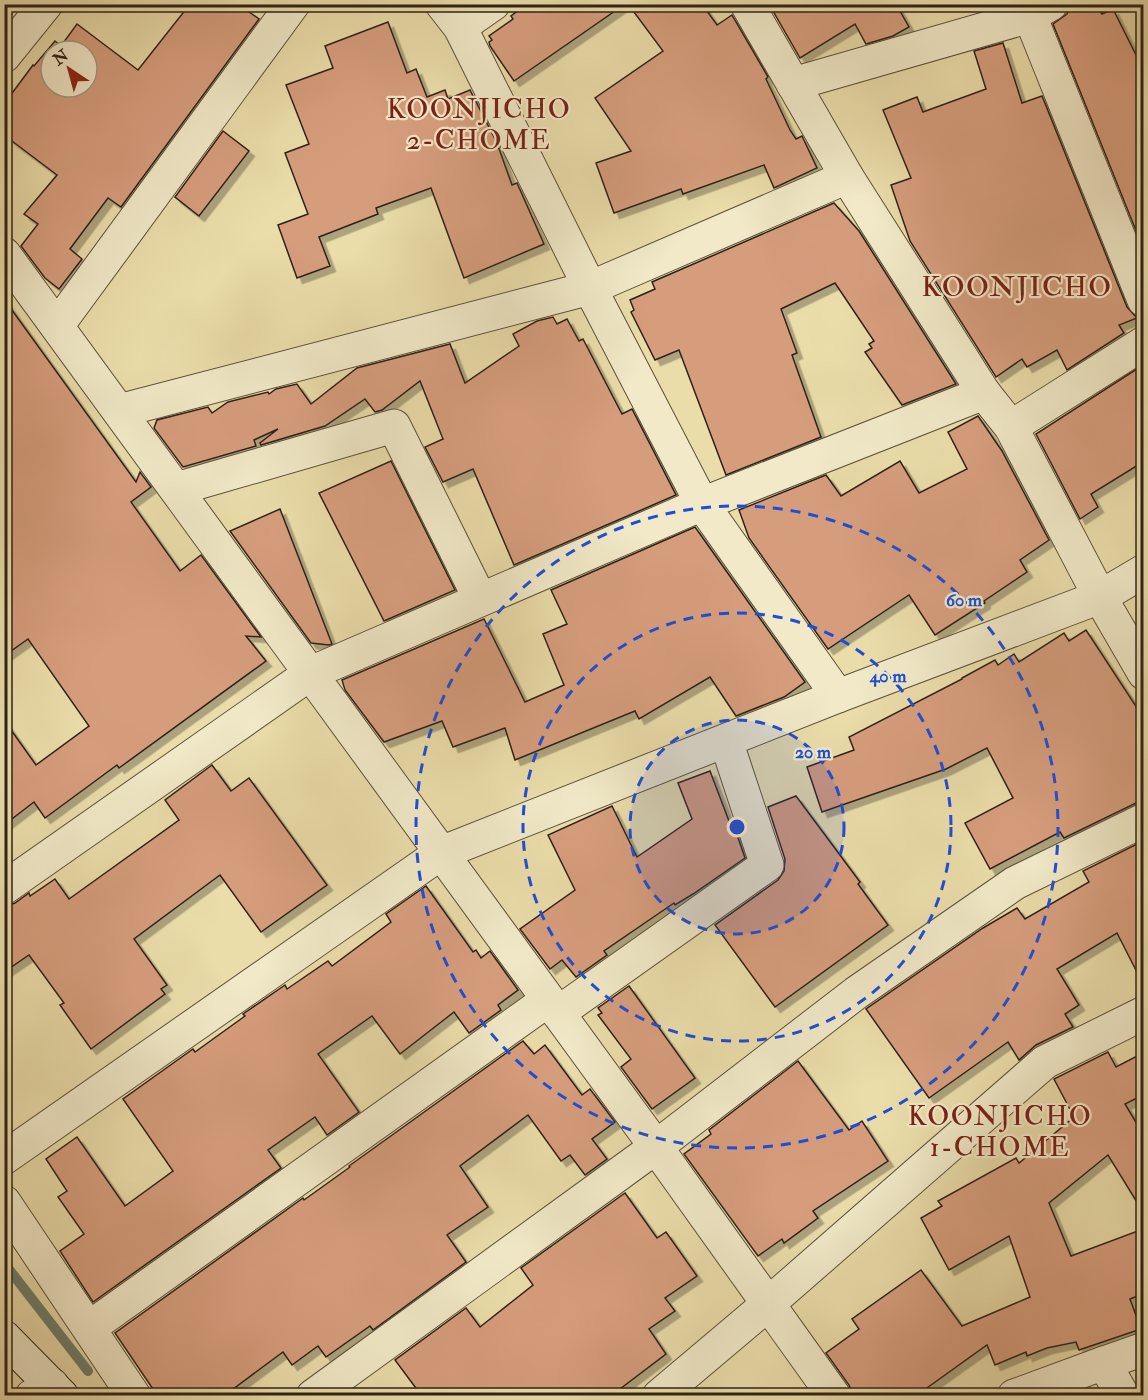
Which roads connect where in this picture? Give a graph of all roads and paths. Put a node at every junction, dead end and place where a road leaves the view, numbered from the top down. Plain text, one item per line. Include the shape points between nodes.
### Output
1 (45, 4) edge
2 (294, 4) edge
3 (493, 4) edge
4 (747, 4) edge
5 (1040, 10) edge
6 (451, 16) edge
7 (4, 56) edge
8 (793, 84) junction
9 (847, 177) junction
10 (4, 254) edge
11 (590, 288) junction
12 (1143, 300) edge
13 (57, 326) junction
14 (1143, 343) edge
15 (984, 393) junction
16 (119, 411) junction
17 (1011, 427) junction
18 (176, 489) junction
19 (702, 504) junction
20 (1143, 571) edge
21 (1100, 597) junction
22 (480, 599) junction
23 (1143, 673) edge
24 (311, 674) junction
25 (838, 696) junction
26 (726, 741) junction
27 (1143, 820) edge
28 (441, 853) junction
29 (4, 888) edge
30 (553, 1006) junction
31 (1143, 1013) edge
32 (656, 1147) junction
33 (4, 1158) edge
34 (4, 1202) edge
35 (768, 1304) junction
36 (89, 1328) junction
37 (4, 1337) edge
38 (1143, 1349) edge
39 (1104, 1363) junction
40 (48, 1392) edge
41 (134, 1395) edge
42 (313, 1395) edge
43 (659, 1395) edge
44 (834, 1395) edge
45 (1014, 1395) edge
46 (1123, 1395) edge

1 - 7 street
2 - 13 street
3 - 6 street
4 - 8 street
5 - 8 street
5 - 12 street
6 - 11 street
8 - 9 street
9 - 11 street
9 - 15 street
10 - 13 street
11 - 16 street
11 - 19 street
13 - 16 street
14 - 17 street
15 - 17 street
15 - 19 street
16 - 18 street
17 - 21 street
18 - 22 street via 394,426
18 - 24 street
19 - 22 street
19 - 25 street
20 - 21 street
21 - 23 street
21 - 25 street
22 - 24 street
24 - 28 street
24 - 29 street
25 - 26 street
26 - 28 street
26 - 30 street via 767,865
27 - 32 street via 1015,883 856,993
28 - 30 street
28 - 33 street
30 - 32 street
30 - 36 street
31 - 35 street via 1045,1062
32 - 35 street
32 - 42 street
34 - 36 street
35 - 43 street
35 - 44 street
36 - 41 street
37 - 40 street
38 - 39 street
39 - 45 street
39 - 46 street

